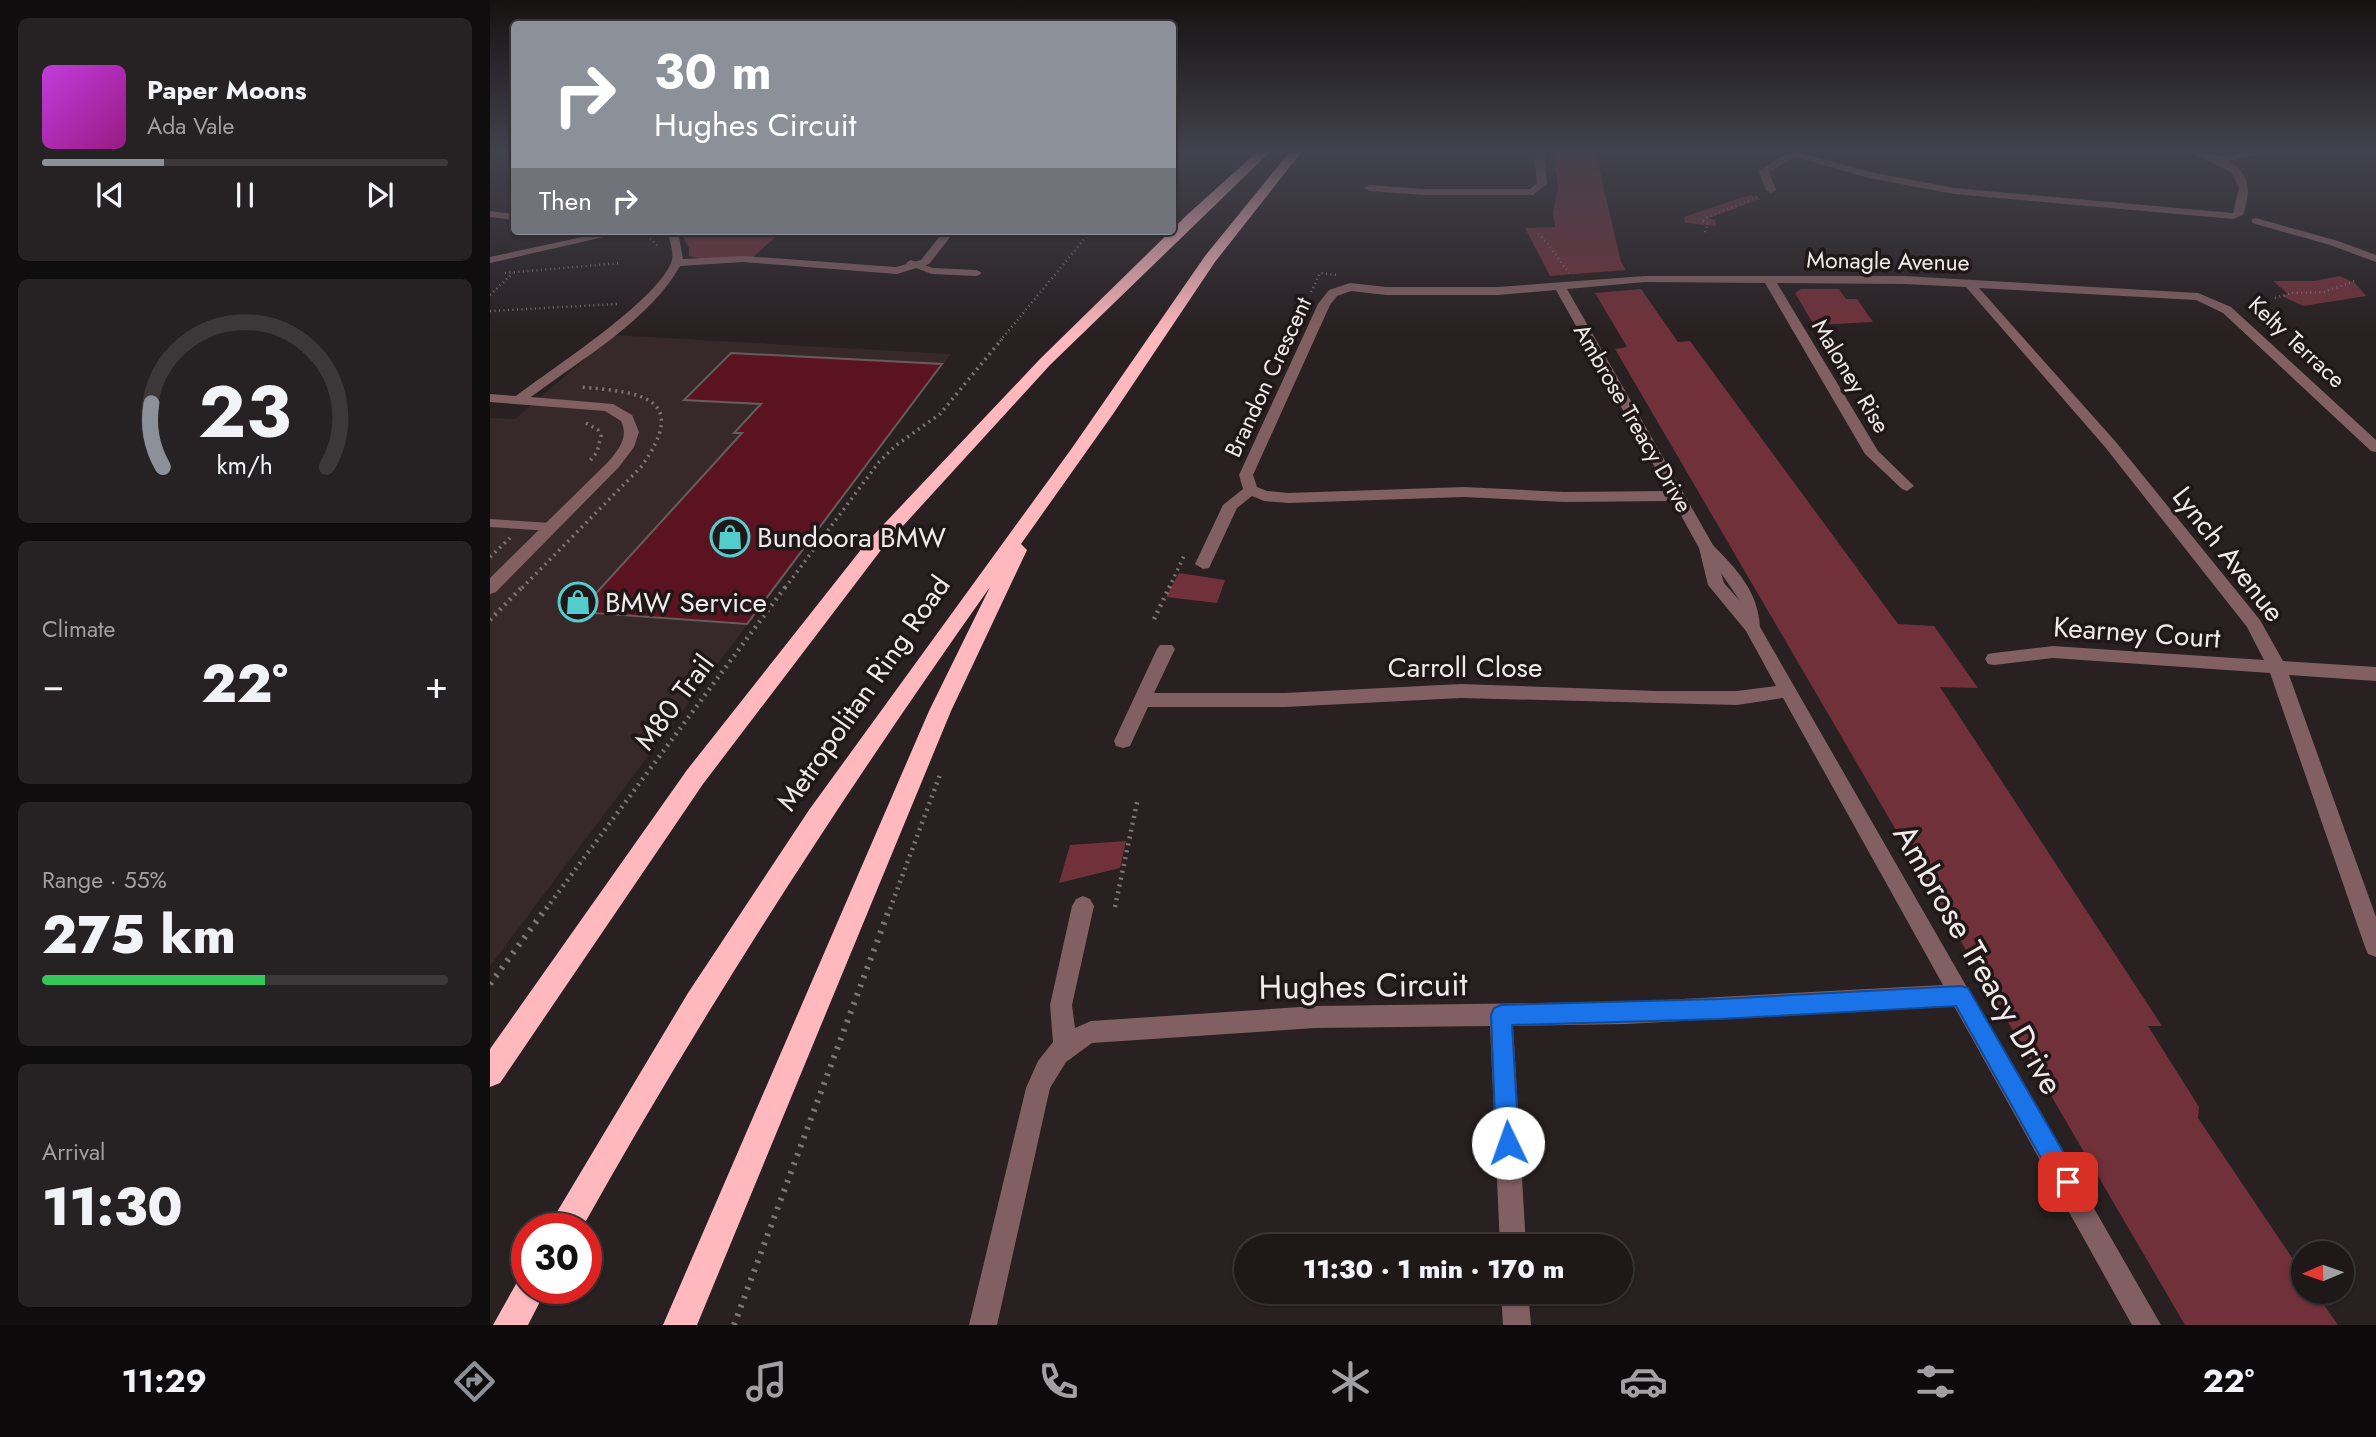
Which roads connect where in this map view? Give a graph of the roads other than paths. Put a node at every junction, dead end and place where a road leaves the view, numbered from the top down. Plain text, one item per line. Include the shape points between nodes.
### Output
1 (1199, 212) edge
2 (1246, 212) edge
3 (2188, 212) edge
4 (2244, 212) edge
5 (490, 214) edge
6 (511, 217) edge
7 (2244, 220) junction
8 (1176, 234) edge
9 (617, 235) edge
10 (673, 235) edge
11 (947, 235) edge
12 (1175, 235) edge
13 (553, 236) edge
14 (490, 254) edge
15 (2376, 259) edge
16 (490, 260) edge
17 (914, 265) junction
18 (676, 266) junction
19 (976, 273) dead end
20 (1769, 279) junction
21 (1559, 282) junction
22 (1969, 283) junction
23 (2214, 302) joint
24 (490, 398) edge
25 (526, 400) junction
26 (2376, 449) edge
27 (1907, 486) dead end
28 (1251, 490) junction
29 (1678, 496) junction
30 (1036, 510) junction
31 (490, 523) edge
32 (551, 527) junction
33 (1203, 564) dead end
34 (490, 588) edge
35 (1166, 649) dead end
36 (1994, 659) dead end
37 (2277, 667) junction
38 (2376, 674) edge
39 (1788, 691) junction
40 (1143, 700) junction
41 (1123, 741) dead end
42 (1083, 906) dead end
43 (2376, 947) edge
44 (1961, 995) junction
45 (1501, 1015) junction
46 (1065, 1045) junction
47 (490, 1073) edge
48 (573, 1213) edge
49 (1512, 1234) edge
50 (522, 1304) edge
51 (1516, 1304) edge
52 (510, 1325) edge
53 (680, 1325) edge
54 (983, 1325) edge
55 (1517, 1325) edge
56 (2147, 1325) edge

1 - 8 highway
2 - 30 highway, Metropolitan Ring Road
3 - 7 street
4 - 7 street
5 - 6 street
7 - 15 street
9 - 16 street
10 - 18 street via 679,249
11 - 17 street via 930,258
12 - 47 highway via 1045,362 874,547 665,818
13 - 14 street
17 - 18 street via 897,271 770,263
17 - 19 lane via 932,271
18 - 25 street via 663,286
20 - 21 street, Monagle Avenue
20 - 22 street, Monagle Avenue
20 - 27 street, Maloney Rise via 1872,454
21 - 28 street, Brandon Crescent via 1408,291 1355,287 1333,293 1247,470
21 - 29 street, Ambrose Treacy Drive
22 - 23 street, Monagle Avenue via 2182,295
22 - 37 street, Lynch Avenue via 2110,444 2254,624
23 - 26 street, Kelty Terrace
24 - 25 street
25 - 32 street via 608,407 625,415 632,428 625,452
28 - 29 street, Brandon Crescent via 1272,498 1464,492
28 - 33 street via 1231,505
29 - 39 street, Ambrose Treacy Drive via 1707,548 1716,585 1752,627
30 - 48 highway, Metropolitan Ring Road via 781,871 633,1107
30 - 53 highway via 940,711
31 - 32 lane
32 - 34 street
35 - 40 street
36 - 37 street, Kearney Court via 2053,652
37 - 38 street
37 - 43 street, Lynch Avenue
39 - 40 street, Carroll Close via 1737,698 1461,691 1285,700
39 - 44 street, Ambrose Treacy Drive
40 - 41 street
42 - 46 street via 1061,1005
44 - 45 street, Hughes Circuit
44 - 56 street, Ambrose Treacy Drive
45 - 46 street, Hughes Circuit via 1315,1017 1105,1030
45 - 49 street
46 - 54 street, Hughes Circuit via 1044,1071 1038,1088
50 - 52 highway
51 - 55 street

